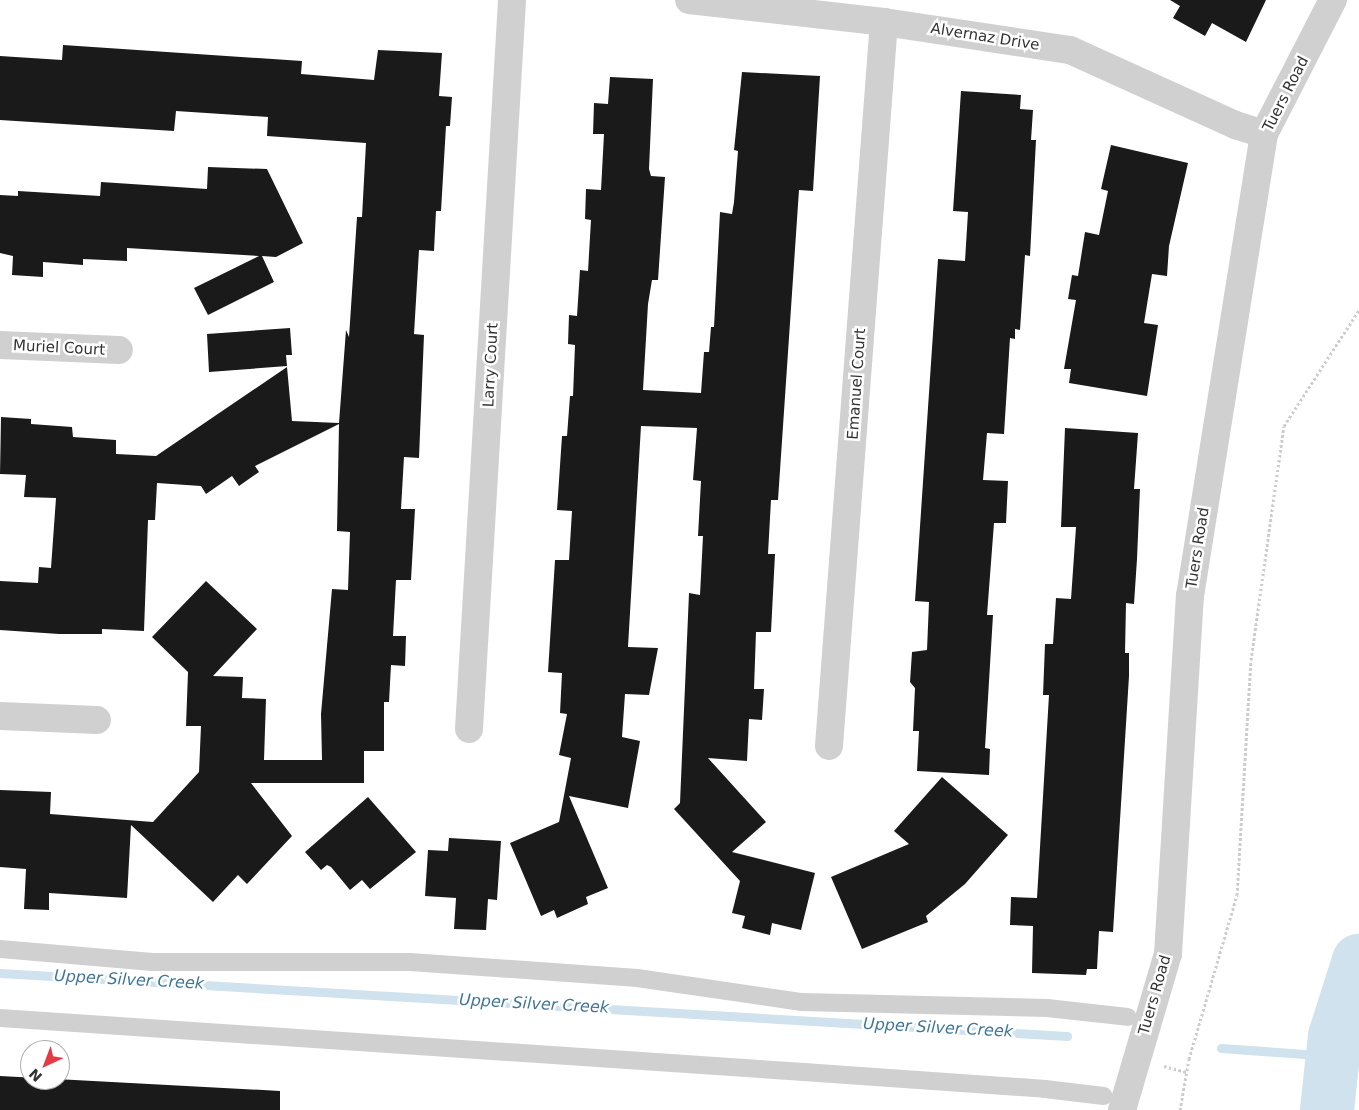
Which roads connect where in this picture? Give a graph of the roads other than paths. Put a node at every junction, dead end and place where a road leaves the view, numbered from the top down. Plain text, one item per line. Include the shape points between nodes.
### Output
1 (512, 0) edge
2 (689, 0) edge
3 (1333, 0) edge
4 (884, 22) junction
5 (1264, 134) junction
6 (0, 345) edge
7 (119, 350) dead end
8 (0, 716) edge
9 (96, 720) dead end
10 (470, 729) dead end
11 (829, 746) dead end
12 (0, 949) edge
13 (1128, 1017) dead end
14 (0, 1018) edge
15 (1113, 1103) edge

1 - 10 street, Larry Court
2 - 4 street, Alvernaz Drive
3 - 5 street, Tuers Road
4 - 5 street, Alvernaz Drive via 1070,50 1235,125
4 - 11 street, Emanuel Court
5 - 15 street, Tuers Road via 1190,596 1168,954
6 - 7 street, Muriel Court
8 - 9 street
12 - 13 lane via 152,962 410,962 637,978 802,1002 1047,1008
14 - 15 lane via 1045,1089

